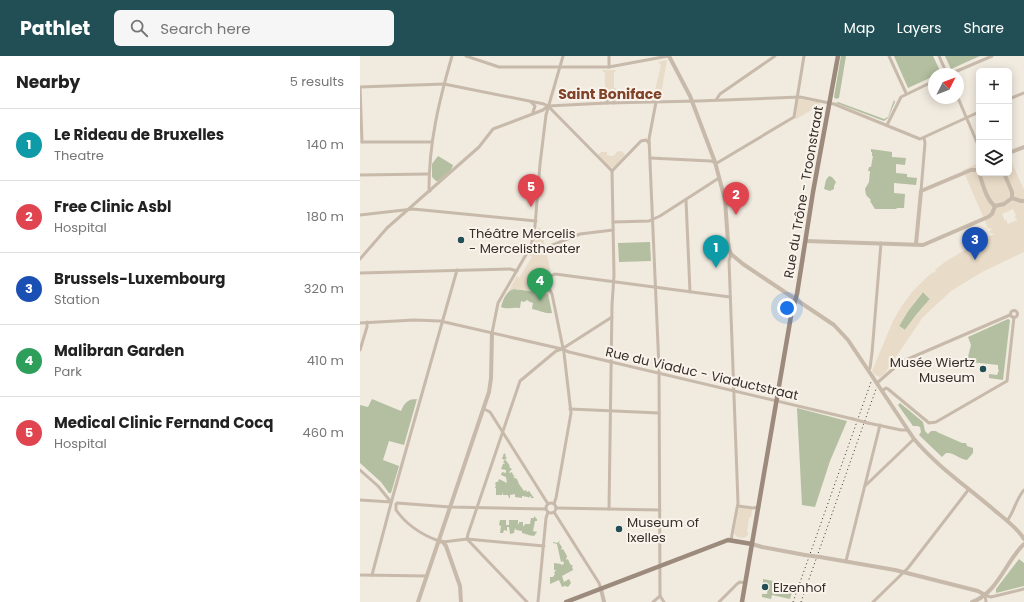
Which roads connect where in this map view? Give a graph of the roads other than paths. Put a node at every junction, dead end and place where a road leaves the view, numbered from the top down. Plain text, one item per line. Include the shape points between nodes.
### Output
1 (452, 56) edge
2 (466, 56) edge
3 (563, 56) edge
4 (609, 56) edge
5 (668, 56) edge
6 (775, 56) edge
7 (804, 56) edge
8 (838, 56) edge
9 (889, 56) edge
10 (939, 56) edge
11 (990, 56) edge
12 (560, 66) junction
13 (609, 67) junction
14 (944, 68) edge
15 (963, 68) edge
16 (444, 84) junction
17 (928, 84) edge
18 (360, 87) edge
19 (1024, 93) edge
20 (906, 94) junction
21 (797, 98) junction
22 (1012, 98) edge
23 (716, 100) junction
24 (530, 101) junction
25 (692, 101) junction
26 (656, 102) junction
27 (607, 103) junction
28 (614, 103) junction
29 (829, 103) junction
30 (961, 104) edge
31 (548, 106) junction
32 (531, 114) junction
33 (976, 114) edge
34 (967, 118) junction
35 (888, 126) junction
36 (924, 138) junction
37 (976, 140) edge
38 (361, 142) edge
39 (432, 142) junction
40 (649, 144) junction
41 (1024, 147) edge
42 (1012, 152) edge
43 (650, 158) junction
44 (715, 162) junction
45 (612, 171) junction
46 (976, 171) edge
47 (429, 174) junction
48 (360, 175) edge
49 (980, 176) edge
50 (1005, 176) edge
51 (719, 178) junction
52 (430, 191) junction
53 (921, 191) junction
54 (1012, 198) junction
55 (686, 200) junction
56 (1024, 201) edge
57 (995, 206) junction
58 (408, 210) junction
59 (360, 215) edge
60 (652, 220) junction
61 (536, 221) junction
62 (613, 222) junction
63 (613, 230) junction
64 (806, 241) junction
65 (881, 243) junction
66 (916, 244) junction
67 (531, 246) junction
68 (731, 254) junction
69 (360, 259) edge
70 (457, 270) junction
71 (517, 271) junction
72 (360, 273) edge
73 (614, 282) junction
74 (655, 288) junction
75 (690, 292) junction
76 (730, 297) junction
77 (796, 299) junction
78 (1010, 315) junction
79 (612, 317) junction
80 (1014, 317) junction
81 (367, 322) junction
82 (442, 322) junction
83 (360, 323) edge
84 (492, 333) junction
85 (562, 349) junction
86 (360, 350) edge
87 (612, 362) junction
88 (868, 370) junction
89 (659, 373) junction
90 (877, 383) junction
91 (734, 391) junction
92 (882, 391) junction
93 (777, 401) junction
94 (570, 408) junction
95 (484, 409) junction
96 (611, 411) junction
97 (659, 413) junction
98 (880, 425) junction
99 (908, 430) junction
100 (502, 432) junction
101 (914, 439) junction
102 (360, 470) edge
103 (865, 485) junction
104 (969, 489) junction
105 (1024, 490) edge
106 (360, 500) edge
107 (391, 502) junction
108 (548, 504) junction
109 (554, 504) junction
110 (738, 506) junction
111 (450, 507) junction
112 (477, 507) junction
113 (758, 507) junction
114 (556, 508) junction
115 (609, 509) junction
116 (547, 510) junction
117 (660, 510) junction
118 (554, 512) junction
119 (1007, 521) junction
120 (467, 539) junction
121 (1024, 539) edge
122 (731, 540) junction
123 (441, 541) junction
124 (752, 544) junction
125 (1024, 544) edge
126 (544, 546) junction
127 (846, 562) junction
128 (660, 566) junction
129 (904, 572) junction
130 (360, 575) edge
131 (372, 575) junction
132 (427, 576) junction
133 (745, 583) junction
134 (601, 589) junction
135 (1024, 589) edge
136 (985, 595) junction
137 (660, 596) junction
138 (418, 602) edge
139 (461, 602) edge
140 (527, 602) edge
141 (538, 602) edge
142 (566, 602) edge
143 (604, 602) edge
144 (653, 602) edge
145 (664, 602) edge
146 (719, 602) edge
147 (742, 602) edge
148 (873, 602) edge
149 (972, 602) edge
150 (986, 602) edge

1 - 16 street
2 - 12 street via 499,67
3 - 12 street
4 - 13 street
5 - 13 street
5 - 25 street
6 - 23 street via 720,94
7 - 21 street
8 - 29 main road, Rue du Trône - Troonstraat
9 - 20 street
10 - 14 street
11 - 15 street
12 - 13 street
12 - 31 street
16 - 18 street
16 - 24 street
16 - 39 street
17 - 20 street
18 - 38 street
19 - 22 street
20 - 35 street via 901,97
21 - 23 street
21 - 29 street
21 - 44 street via 794,117
23 - 25 street
24 - 31 street
24 - 32 street via 535,106
25 - 26 street
25 - 44 street
26 - 28 street
26 - 40 street
27 - 28 street
27 - 28 street via 607,93 610,91 613,93
27 - 31 street
29 - 35 street
29 - 64 main road, Rue du Trône - Troonstraat
30 - 34 street
31 - 32 street
31 - 45 street
31 - 61 street via 541,150
32 - 52 street via 493,130 479,147
33 - 34 street
34 - 36 street
34 - 37 street
35 - 36 street via 919,139
36 - 53 street
38 - 39 street
39 - 47 street
40 - 43 street
40 - 45 street via 642,140
41 - 42 street
43 - 44 street
43 - 60 street
44 - 51 street
45 - 62 street
46 - 53 street via 971,170
47 - 48 street
47 - 52 street
49 - 57 street via 986,193
50 - 54 street
51 - 55 street
51 - 68 street via 725,200
52 - 58 street
53 - 66 street
54 - 56 street
54 - 57 street via 1004,204
55 - 60 street
55 - 75 street
57 - 66 street via 988,217 926,244
58 - 59 street
58 - 61 street
58 - 69 street via 387,228
60 - 62 street
60 - 74 street
61 - 67 street
62 - 63 street
63 - 67 street via 580,234 541,249
63 - 73 street
64 - 65 street
64 - 77 main road, Rue du Trône - Troonstraat
65 - 66 street
65 - 88 street via 872,353
67 - 71 street
68 - 76 street
68 - 77 street
70 - 71 street
70 - 72 street
70 - 82 street
71 - 84 street via 496,309
73 - 74 street
73 - 79 street
73 - 85 street via 555,274 549,277
74 - 75 street
74 - 89 street
75 - 76 street
76 - 91 street
77 - 88 street via 837,328
77 - 93 main road, Rue du Trône - Troonstraat
78 - 80 street
78 - 80 street via 1012,310 1015,310 1017,315
78 - 90 street via 901,362
79 - 85 street
79 - 87 street
80 - 92 street via 1007,381 936,422 929,423 888,389
81 - 82 street, Rue du Viaduc - Viaductstraat
81 - 83 street, Rue du Viaduc - Viaductstraat
81 - 86 street
82 - 84 street, Rue du Viaduc - Viaductstraat
82 - 107 street
84 - 85 street, Rue du Viaduc - Viaductstraat
84 - 95 street via 491,383
85 - 87 street, Rue du Viaduc - Viaductstraat
85 - 94 street
85 - 100 street via 556,351 520,381
87 - 89 street, Rue du Viaduc - Viaductstraat
87 - 96 street
88 - 90 street
89 - 91 street, Rue du Viaduc - Viaductstraat
89 - 97 street
90 - 92 street
91 - 93 street, Rue du Viaduc - Viaductstraat
91 - 110 street
92 - 99 street
93 - 98 street, Rue du Viaduc - Viaductstraat, bridge
93 - 113 main road, Rue du Trône - Troonstraat
94 - 96 street
94 - 109 street
95 - 100 street via 490,412
95 - 111 street
96 - 97 street
96 - 115 street
97 - 117 street
98 - 99 street, Rue du Viaduc - Viaductstraat
98 - 103 street
99 - 101 street
100 - 108 street
100 - 112 street
101 - 103 street
101 - 104 street via 934,461
102 - 107 street
103 - 127 street
104 - 119 street
104 - 129 street
105 - 119 street
106 - 107 street
107 - 131 street
108 - 109 street
108 - 116 street
109 - 114 street
110 - 113 street
110 - 122 street
111 - 112 street
111 - 123 street
111 - 123 street via 397,503 395,508 413,527
112 - 116 street
112 - 120 street
113 - 124 main road, Rue du Trône - Troonstraat
114 - 115 street
114 - 118 street
115 - 117 street
116 - 118 street
116 - 126 street
117 - 128 street
118 - 134 street
119 - 121 street
120 - 123 street
120 - 126 street
120 - 140 street
122 - 124 main road
122 - 128 main road
123 - 132 street
123 - 139 street via 460,586
124 - 127 street, bridge
124 - 133 main road, Rue du Trône - Troonstraat
125 - 136 street
126 - 141 street
127 - 129 street
128 - 134 main road
128 - 137 street
129 - 136 street
129 - 148 street
130 - 131 street
131 - 132 street
132 - 138 street
133 - 146 street via 737,584
133 - 147 main road, Rue du Trône - Troonstraat
134 - 142 main road
134 - 143 street
135 - 136 street via 991,597
136 - 149 street
136 - 150 street
137 - 144 street
137 - 145 street

